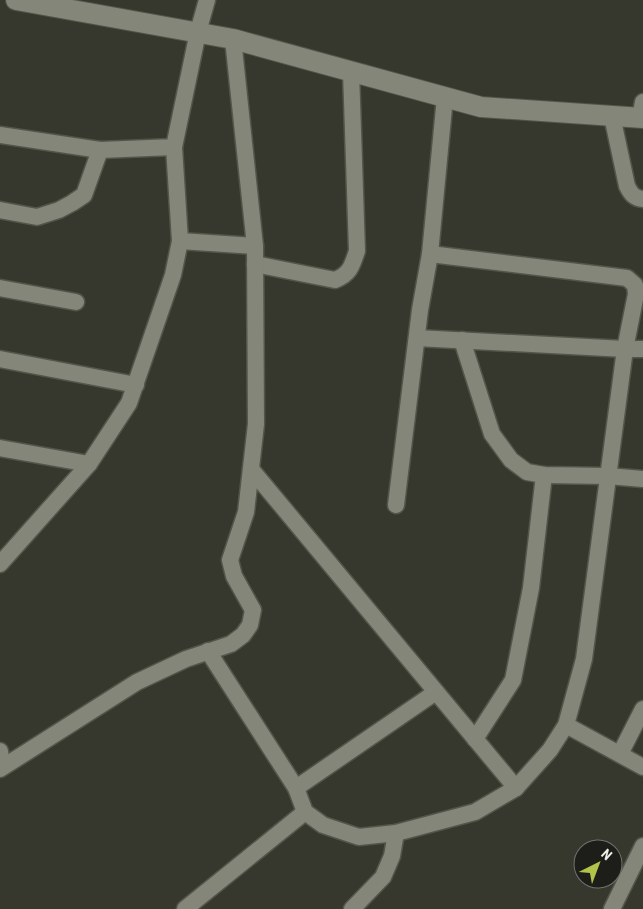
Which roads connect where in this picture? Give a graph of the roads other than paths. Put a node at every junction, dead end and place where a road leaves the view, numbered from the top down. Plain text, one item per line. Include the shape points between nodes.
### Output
1 (16, 0) edge
2 (208, 0) edge
3 (198, 32) junction
4 (233, 39) junction
5 (351, 71) junction
6 (445, 97) junction
7 (642, 113) edge
8 (612, 116) junction
9 (0, 134) edge
10 (174, 147) junction
11 (100, 150) junction
12 (643, 199) edge
13 (0, 210) edge
14 (180, 241) junction
15 (255, 246) junction
16 (430, 254) junction
17 (255, 264) junction
18 (0, 288) edge
19 (76, 302) dead end
20 (417, 338) junction
21 (462, 340) junction
22 (625, 349) junction
23 (643, 349) edge
24 (0, 359) edge
25 (136, 385) junction
26 (0, 448) edge
27 (89, 464) junction
28 (251, 469) junction
29 (544, 475) junction
30 (608, 476) junction
31 (643, 479) edge
32 (396, 505) dead end
33 (0, 564) edge
34 (208, 652) junction
35 (436, 692) junction
36 (643, 709) edge
37 (566, 725) junction
38 (475, 739) junction
39 (620, 754) junction
40 (1, 762) edge
41 (643, 767) edge
42 (296, 788) junction
43 (516, 788) junction
44 (305, 812) junction
45 (396, 833) junction
46 (643, 846) edge
47 (185, 909) edge
48 (352, 909) edge
49 (612, 909) edge

1 - 3 street
2 - 3 street
3 - 4 street
3 - 10 street
4 - 5 street
4 - 15 street
5 - 6 street
5 - 17 street via 357,251 353,264 345,276 335,280
6 - 8 street via 481,107
6 - 16 street
7 - 8 street
8 - 12 street via 627,186 631,194
9 - 11 street
10 - 11 street
10 - 14 street
11 - 13 street via 84,195 72,203 37,217
14 - 15 street
14 - 25 street via 173,275
15 - 17 street
16 - 20 street
16 - 22 street via 627,278 635,286 636,294
17 - 28 street via 256,424
18 - 19 street
20 - 21 street
20 - 32 street
21 - 22 street
21 - 29 street via 492,434 511,460 527,472
22 - 23 street
22 - 30 street
24 - 25 street
25 - 27 street via 129,403
26 - 27 street
27 - 33 street
28 - 34 street via 246,512 230,560 234,576 253,610 250,625 231,644
28 - 35 street
29 - 30 street
29 - 38 street via 531,588 513,680
30 - 31 street
30 - 37 street via 584,659
34 - 40 street via 137,682
34 - 42 street
35 - 38 street
35 - 42 street
36 - 39 street
37 - 39 street
37 - 43 street via 550,750
38 - 43 street
39 - 41 street
42 - 44 street
43 - 45 street via 475,812
44 - 45 street via 323,825 359,837
44 - 47 street
45 - 48 street via 392,856 383,877
46 - 49 street

